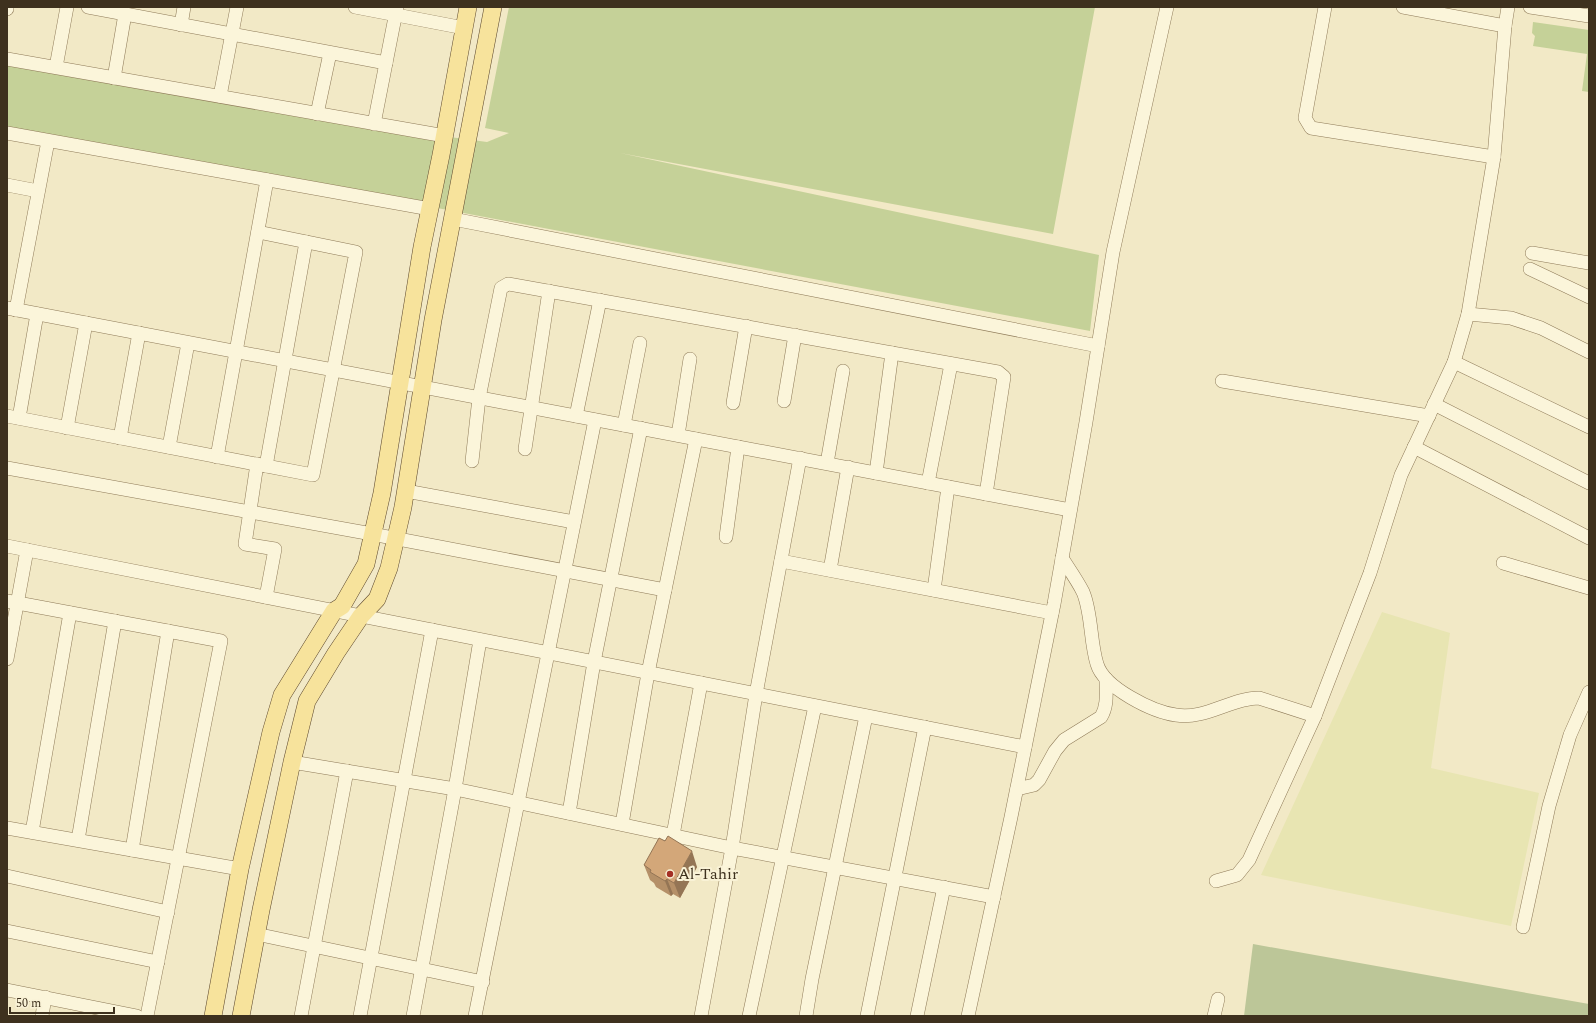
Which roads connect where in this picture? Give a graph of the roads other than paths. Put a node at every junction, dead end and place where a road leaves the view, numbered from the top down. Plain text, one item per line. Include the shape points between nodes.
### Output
1 (67, 7) edge
2 (88, 7) edge
3 (184, 7) edge
4 (237, 7) edge
5 (355, 7) edge
6 (468, 7) edge
7 (493, 7) edge
8 (1167, 7) edge
9 (1325, 7) edge
10 (1403, 7) edge
11 (1508, 7) edge
12 (1530, 7) edge
13 (396, 11) edge
14 (125, 14) junction
15 (1589, 16) edge
16 (181, 24) junction
17 (1505, 26) junction
18 (464, 28) junction
19 (232, 34) junction
20 (330, 53) junction
21 (7, 59) edge
22 (386, 64) junction
23 (56, 67) junction
24 (114, 78) junction
25 (220, 96) junction
26 (317, 114) junction
27 (374, 124) junction
28 (7, 133) edge
29 (445, 136) junction
30 (48, 141) junction
31 (1494, 157) junction
32 (267, 180) junction
33 (7, 185) edge
34 (38, 191) junction
35 (430, 209) junction
36 (453, 219) junction
37 (258, 232) junction
38 (306, 242) junction
39 (1532, 253) dead end
40 (1589, 263) edge
41 (1530, 269) dead end
42 (550, 291) junction
43 (1589, 297) edge
44 (600, 300) junction
45 (12, 309) edge
46 (37, 314) junction
47 (1468, 314) junction
48 (86, 323) junction
49 (746, 326) junction
50 (139, 333) junction
51 (794, 335) junction
52 (188, 342) junction
53 (640, 343) dead end
54 (1098, 346) junction
55 (235, 351) junction
56 (1589, 352) edge
57 (892, 353) junction
58 (690, 359) dead end
59 (285, 361) junction
60 (1454, 362) junction
61 (951, 364) junction
62 (333, 370) junction
63 (843, 371) dead end
64 (1222, 381) dead end
65 (401, 383) junction
66 (422, 387) junction
67 (479, 398) junction
68 (784, 401) dead end
69 (733, 403) dead end
70 (1434, 404) junction
71 (532, 408) junction
72 (576, 416) junction
73 (1429, 416) junction
74 (13, 417) edge
75 (595, 420) junction
76 (624, 425) junction
77 (1589, 427) edge
78 (67, 428) junction
79 (641, 428) junction
80 (678, 435) junction
81 (120, 438) junction
82 (696, 439) junction
83 (169, 447) junction
84 (738, 447) junction
85 (1414, 447) junction
86 (525, 449) dead end
87 (217, 457) junction
88 (800, 458) junction
89 (472, 461) dead end
90 (827, 464) junction
91 (262, 465) junction
92 (7, 468) edge
93 (848, 468) junction
94 (876, 473) junction
95 (928, 483) junction
96 (1589, 483) edge
97 (948, 486) junction
98 (406, 491) junction
99 (986, 494) junction
100 (1070, 510) junction
101 (250, 512) junction
102 (574, 522) junction
103 (372, 534) junction
104 (726, 537) dead end
105 (396, 538) junction
106 (1589, 538) edge
107 (7, 546) edge
108 (27, 550) junction
109 (1062, 558) junction
110 (780, 560) junction
111 (1503, 563) dead end
112 (830, 570) junction
113 (564, 571) junction
114 (611, 580) junction
115 (1589, 588) edge
116 (665, 590) junction
117 (934, 590) junction
118 (266, 597) junction
119 (12, 602) edge
120 (334, 611) junction
121 (70, 613) junction
122 (1052, 613) junction
123 (361, 616) junction
124 (115, 621) junction
125 (432, 630) junction
126 (168, 631) junction
127 (480, 640) junction
128 (548, 653) junction
129 (7, 654) edge
130 (594, 662) junction
131 (648, 673) junction
132 (1106, 679) junction
133 (701, 683) junction
134 (1589, 692) edge
135 (756, 694) junction
136 (815, 706) junction
137 (866, 716) junction
138 (1315, 716) junction
139 (925, 727) junction
140 (1025, 747) junction
141 (292, 762) junction
142 (346, 771) junction
143 (404, 781) junction
144 (455, 789) junction
145 (1017, 789) junction
146 (519, 802) junction
147 (569, 813) junction
148 (622, 824) junction
149 (7, 828) edge
150 (32, 832) junction
151 (673, 835) junction
152 (78, 840) junction
153 (732, 848) junction
154 (132, 850) junction
155 (178, 858) junction
156 (783, 858) junction
157 (835, 867) junction
158 (240, 869) junction
159 (7, 876) edge
160 (895, 878) junction
161 (1216, 880) dead end
162 (944, 888) junction
163 (994, 897) junction
164 (168, 912) junction
165 (1523, 927) dead end
166 (7, 931) edge
167 (256, 934) junction
168 (314, 946) junction
169 (370, 958) junction
170 (158, 962) junction
171 (422, 969) junction
172 (483, 982) junction
173 (7, 990) edge
174 (45, 998) junction
175 (1218, 999) dead end
176 (95, 1012) edge
177 (42, 1016) edge
178 (137, 1016) edge
179 (147, 1016) edge
180 (212, 1016) edge
181 (241, 1016) edge
182 (301, 1016) edge
183 (360, 1016) edge
184 (413, 1016) edge
185 (475, 1016) edge
186 (701, 1016) edge
187 (749, 1016) edge
188 (806, 1016) edge
189 (867, 1016) edge
190 (917, 1016) edge
191 (968, 1016) edge
192 (1214, 1016) edge

1 - 23 street
2 - 14 street
3 - 16 street
4 - 19 street
5 - 13 street
6 - 18 main road
7 - 36 main road
8 - 54 street via 1113,252
9 - 31 street via 1305,118 1310,128
10 - 17 street
11 - 17 street
12 - 15 street
13 - 18 street
13 - 22 street
14 - 16 street
14 - 24 street
16 - 19 street
17 - 31 street
18 - 29 main road
19 - 20 street
19 - 25 street
20 - 22 street
20 - 26 street
21 - 23 street
22 - 27 street
23 - 24 street
24 - 25 street
25 - 26 street
26 - 27 street
27 - 29 street
28 - 30 street
29 - 35 main road
30 - 32 street
30 - 34 street
31 - 47 street
32 - 35 street
32 - 37 street
33 - 34 street
34 - 45 street
35 - 65 main road
36 - 54 street
36 - 66 main road
37 - 38 street
37 - 55 street
38 - 59 street
38 - 62 street via 356,252
39 - 40 street
41 - 43 street
42 - 44 street
42 - 67 street via 508,284 501,288
42 - 71 street
44 - 49 street
44 - 72 street
45 - 46 street
46 - 48 street
46 - 74 street
47 - 56 street via 1511,318 1541,328
47 - 60 street
48 - 50 street
48 - 78 street
49 - 51 street
49 - 69 street
50 - 52 street
50 - 81 street
51 - 57 street
51 - 68 street
52 - 55 street
52 - 83 street
53 - 76 street
54 - 100 street
55 - 59 street
55 - 87 street
57 - 61 street
57 - 94 street
58 - 80 street
59 - 62 street
59 - 91 street
60 - 70 street
60 - 77 street
61 - 95 street
61 - 99 street via 998,372 1004,377
62 - 65 street
62 - 91 street via 313,475
63 - 90 street
64 - 73 street
65 - 66 street
65 - 103 main road via 382,493
66 - 67 street
66 - 98 main road
67 - 71 street
67 - 89 street
70 - 73 street
70 - 96 street
71 - 72 street
71 - 86 street
72 - 75 street
73 - 85 street
74 - 78 street
75 - 76 street
75 - 102 street
76 - 79 street
78 - 81 street
79 - 80 street
79 - 114 street
80 - 82 street
81 - 83 street
82 - 84 street
82 - 116 street
83 - 87 street
84 - 88 street
84 - 104 street
85 - 106 street
85 - 138 street via 1401,475 1370,573
87 - 91 street
88 - 90 street
88 - 110 street
90 - 93 street
91 - 101 street
92 - 101 street
93 - 94 street
93 - 112 street
94 - 95 street
95 - 97 street
97 - 99 street
97 - 117 street
98 - 102 street
98 - 105 main road
99 - 100 street
100 - 109 street
101 - 103 street
101 - 118 street via 245,544 275,549
102 - 113 street
103 - 105 street
103 - 120 main road via 366,564 342,606
105 - 113 street
105 - 123 main road via 389,568 377,600
107 - 108 street
108 - 118 street
108 - 119 street
109 - 122 street
109 - 132 street via 1083,593 1097,666
110 - 112 street
110 - 135 street
111 - 115 street
112 - 117 street
113 - 114 street
113 - 128 street
114 - 116 street
114 - 130 street
116 - 131 street
117 - 122 street
118 - 120 street
119 - 121 street
119 - 129 street
120 - 123 street
120 - 158 main road via 282,695 271,732
121 - 124 street
121 - 150 street
122 - 140 street
123 - 125 street
123 - 141 main road via 307,701
124 - 126 street
124 - 152 street
125 - 127 street
125 - 143 street
126 - 154 street
126 - 155 street via 221,641
127 - 128 street
127 - 144 street
128 - 130 street
128 - 146 street
130 - 131 street
130 - 147 street
131 - 133 street
131 - 148 street
132 - 138 street via 1130,697 1153,709 1177,716 1198,714 1242,700 1259,698
132 - 145 street via 1106,703 1101,717 1064,740 1034,785
133 - 135 street
133 - 151 street
134 - 165 street via 1570,735 1549,806
135 - 136 street
135 - 153 street
136 - 137 street
136 - 156 street
137 - 139 street
137 - 157 street
138 - 161 street via 1249,860 1236,875
139 - 140 street
139 - 160 street
140 - 145 street
141 - 142 street
141 - 167 main road
142 - 143 street
142 - 168 street
143 - 144 street
143 - 169 street
144 - 146 street
144 - 171 street
145 - 163 street
146 - 147 street
146 - 172 street
147 - 148 street
148 - 151 street
149 - 150 street
150 - 152 street
151 - 153 street
152 - 154 street
153 - 156 street
153 - 186 street
154 - 155 street
155 - 158 street
155 - 164 street
156 - 157 street
156 - 187 street
157 - 160 street
157 - 188 street
158 - 180 main road
159 - 164 street
160 - 162 street
160 - 189 street
162 - 163 street
162 - 190 street
163 - 191 street
164 - 170 street
166 - 170 street
167 - 168 street
167 - 181 main road
168 - 169 street
168 - 182 street
169 - 171 street
169 - 183 street
170 - 179 street
171 - 172 street
171 - 184 street
172 - 185 street
173 - 174 street
174 - 176 street
174 - 177 street
175 - 192 street
176 - 178 street

